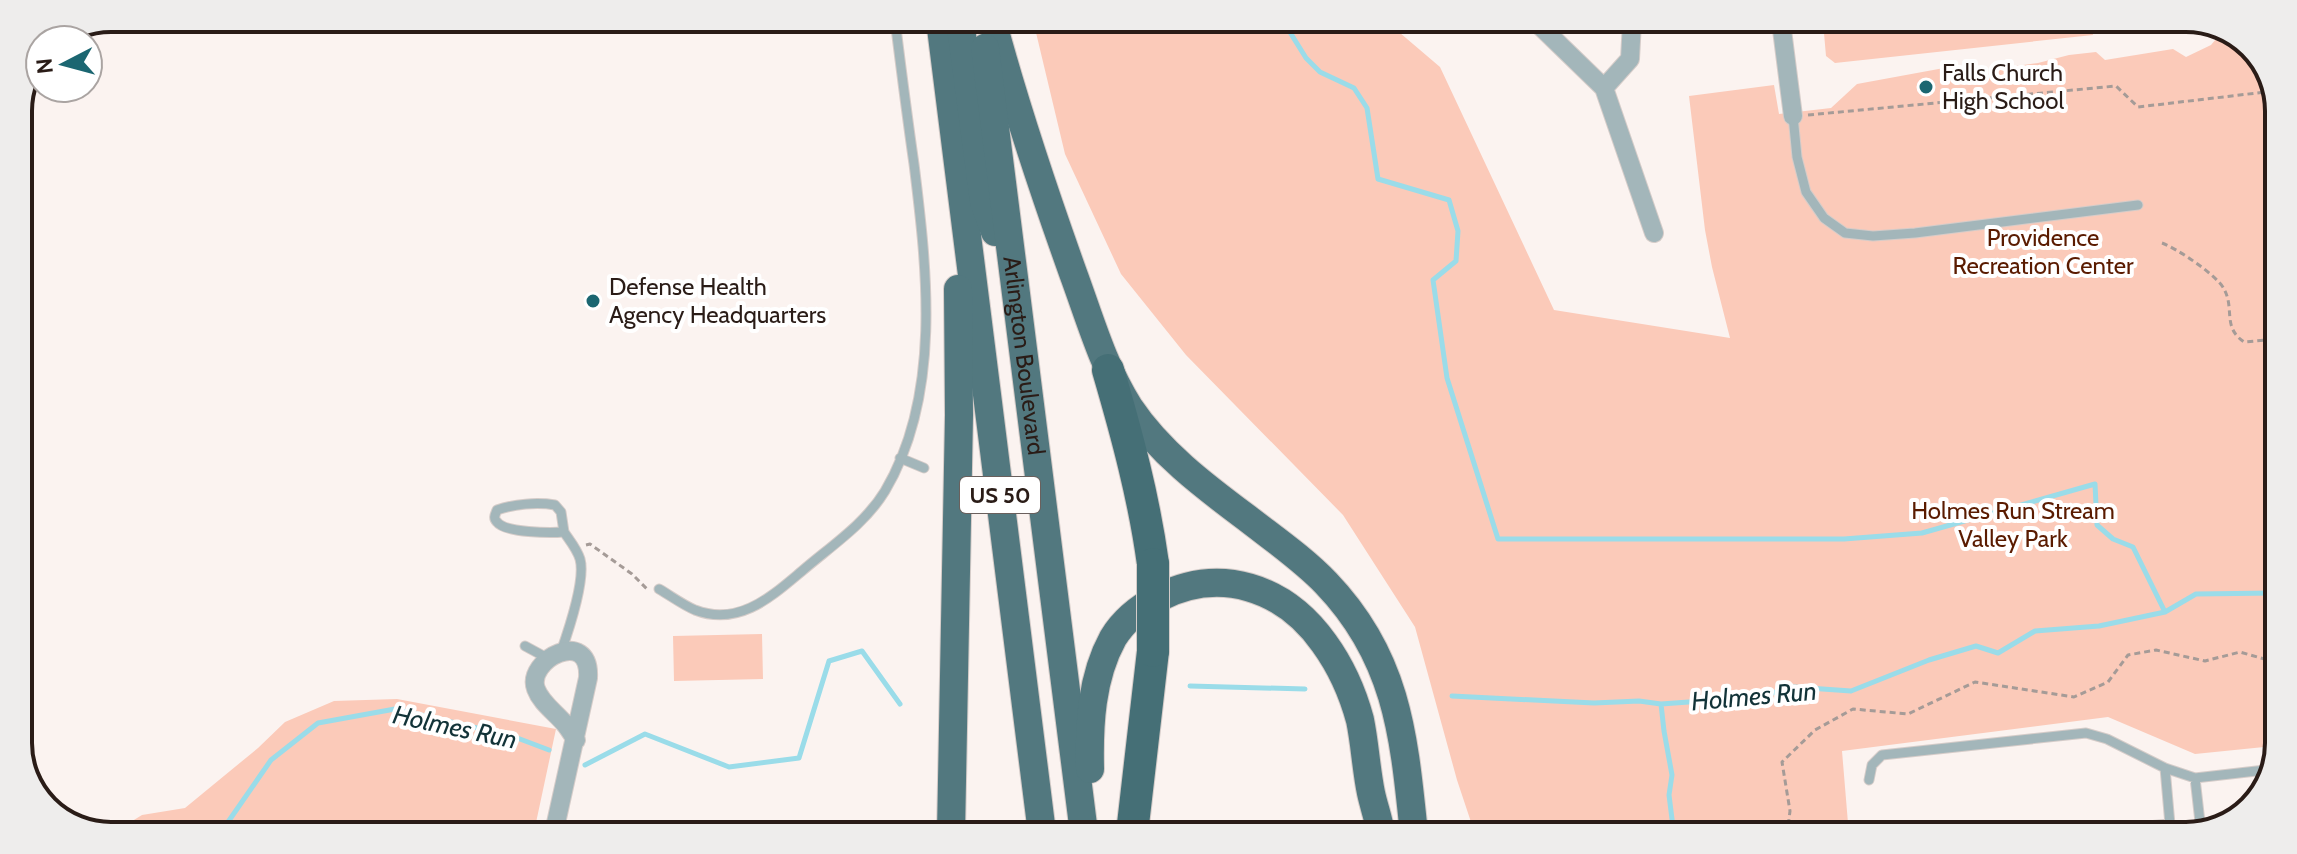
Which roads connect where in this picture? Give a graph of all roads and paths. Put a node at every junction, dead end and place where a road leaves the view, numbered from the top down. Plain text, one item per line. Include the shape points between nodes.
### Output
1 (897, 32) edge
2 (942, 32) edge
3 (962, 32) edge
4 (982, 32) edge
5 (995, 32) edge
6 (1546, 32) edge
7 (1631, 32) edge
8 (1782, 32) edge
9 (1604, 88) junction
10 (2262, 92) edge
11 (1793, 116) junction
12 (957, 156) junction
13 (2138, 205) dead end
14 (1654, 233) dead end
15 (2162, 243) dead end
16 (1014, 286) junction
17 (2265, 340) edge
18 (1108, 370) junction
19 (900, 458) junction
20 (924, 468) dead end
21 (564, 532) junction
22 (575, 548) junction
23 (659, 589) dead end
24 (669, 595) junction
25 (525, 646) dead end
26 (555, 656) junction
27 (2265, 659) edge
28 (576, 740) junction
29 (2165, 768) junction
30 (2260, 771) edge
31 (1407, 772) junction
32 (2195, 778) junction
33 (1869, 780) dead end
34 (1371, 793) junction
35 (2200, 820) edge
36 (556, 822) edge
37 (951, 822) edge
38 (1041, 822) edge
39 (1083, 822) edge
40 (1097, 822) edge
41 (1133, 822) edge
42 (1370, 822) edge
43 (1378, 822) edge
44 (1413, 822) edge
45 (1422, 822) edge
46 (1789, 822) edge
47 (2170, 822) edge

1 - 19 lane via 923,235 926,317 919,390
2 - 12 highway, Arlington Boulevard / US 50
3 - 16 highway via 984,202
4 - 16 highway, Arlington Boulevard / US 50
5 - 18 highway via 1030,152
6 - 9 street
7 - 9 street via 1630,59
8 - 11 street
9 - 14 street
10 - 11 path via 2138,107 2116,86
11 - 13 lane via 1806,192 1824,218 1845,233 1915,233
12 - 37 highway via 959,415
12 - 38 highway, Arlington Boulevard / US 50
15 - 17 path via 2224,289 2236,337 2244,342
16 - 39 highway, Arlington Boulevard / US 50
18 - 31 highway via 1153,439 1296,555 1357,621 1379,656 1395,700
18 - 41 highway, bridge via 1146,511 1153,564 1153,651
19 - 20 lane
19 - 24 lane via 862,520 761,603 719,615 695,610
21 - 21 lane via 502,526 495,514 506,506 555,505
21 - 22 lane
22 - 24 path via 590,544 651,593
22 - 26 lane via 581,567 574,613
23 - 24 lane
25 - 26 lane
26 - 28 street via 537,671 536,692
26 - 28 street via 571,650 580,653 589,670
27 - 46 path via 2240,652 2205,661 2156,650 2128,655 2108,682 2074,697 1975,682 1908,714 1853,709 1815,730 1782,762
28 - 36 street
29 - 32 lane
29 - 33 lane via 2086,733 1882,755 1872,765
29 - 47 lane
30 - 32 lane
31 - 44 highway
31 - 45 highway
32 - 35 lane
34 - 40 highway via 1360,720 1325,644 1308,623 1271,595 1233,583 1202,583 1140,607 1104,658 1089,743
34 - 42 highway
34 - 43 highway

